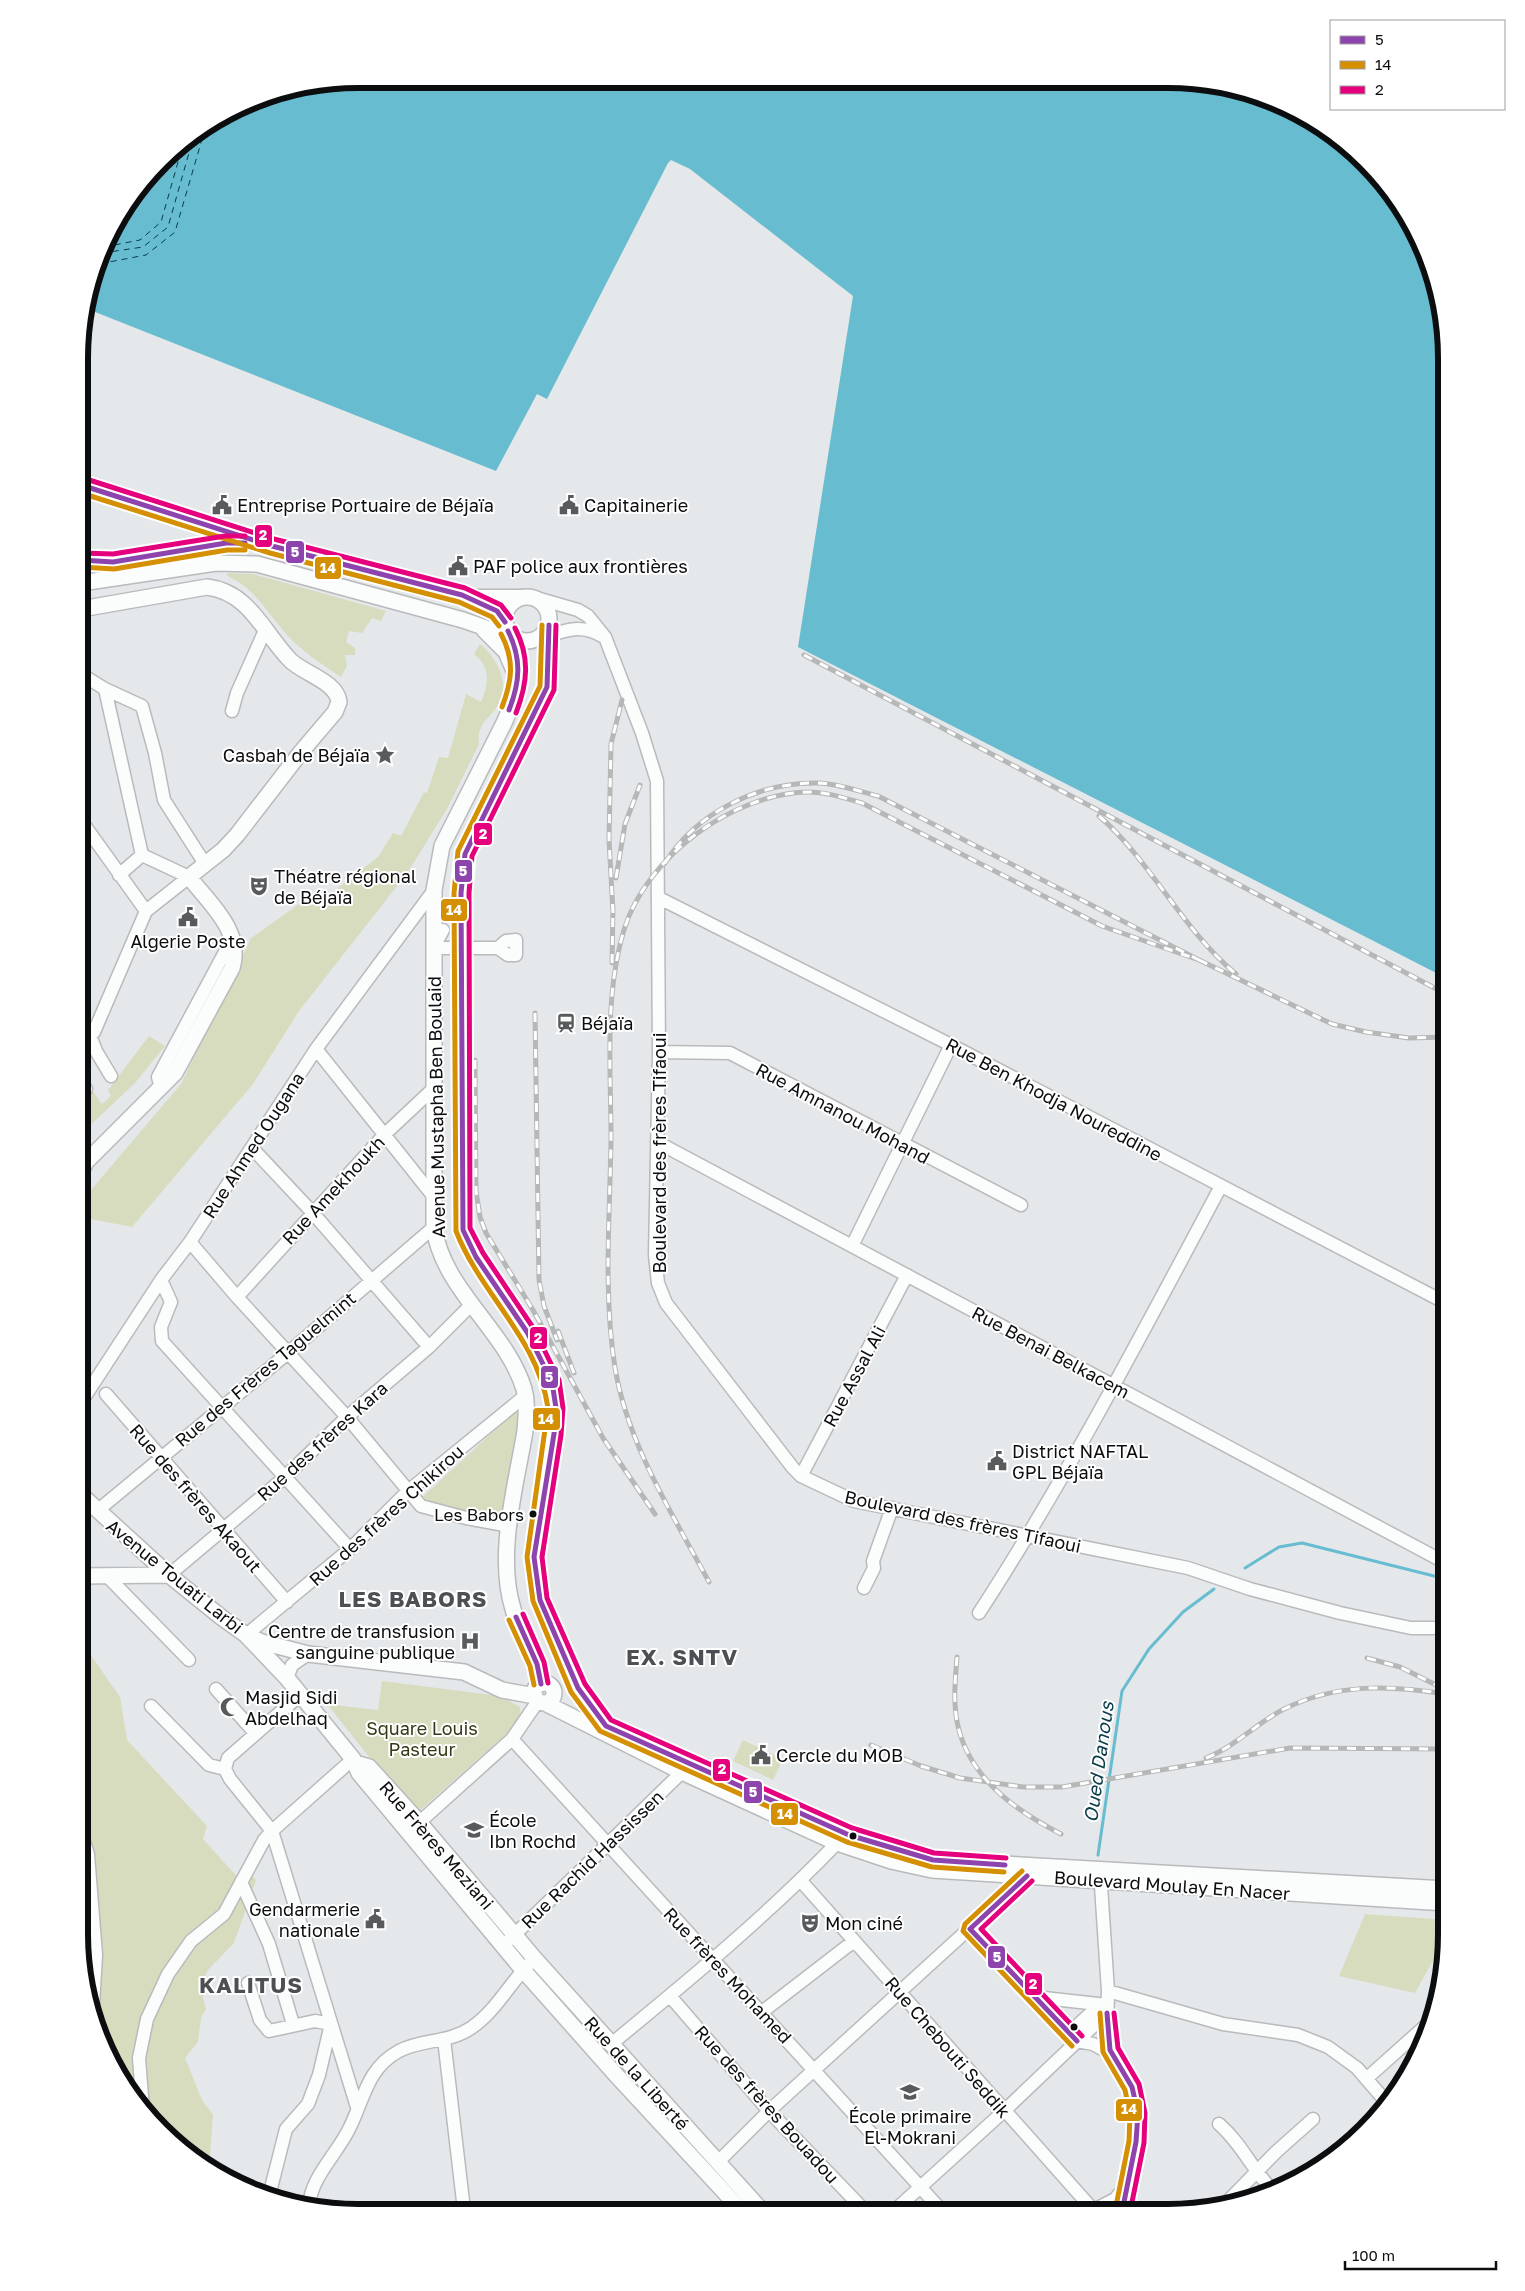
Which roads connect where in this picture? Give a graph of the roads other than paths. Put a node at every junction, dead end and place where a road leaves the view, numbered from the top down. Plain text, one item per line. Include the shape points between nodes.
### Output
1 (88, 488) edge
2 (272, 546) junction
3 (88, 560) edge
4 (88, 582) edge
5 (462, 595) junction
6 (530, 597) junction
7 (88, 608) edge
8 (468, 622) junction
9 (266, 628) junction
10 (521, 628) junction
11 (604, 637) junction
12 (88, 678) edge
13 (105, 689) junction
14 (518, 690) junction
15 (232, 711) dead end
16 (88, 831) edge
17 (142, 855) junction
18 (205, 864) junction
19 (118, 875) junction
20 (189, 877) junction
21 (434, 890) junction
22 (659, 898) junction
23 (146, 911) junction
24 (433, 948) junction
25 (462, 948) junction
26 (498, 948) dead end
27 (90, 1035) joint
28 (952, 1045) junction
29 (316, 1049) junction
30 (659, 1052) junction
31 (111, 1076) dead end
32 (434, 1088) junction
33 (384, 1134) junction
34 (657, 1142) junction
35 (902, 1145) junction
36 (252, 1148) junction
37 (88, 1160) edge
38 (1221, 1186) junction
39 (434, 1197) junction
40 (1021, 1205) dead end
41 (312, 1212) junction
42 (434, 1226) junction
43 (190, 1242) junction
44 (852, 1246) junction
45 (907, 1275) junction
46 (161, 1280) junction
47 (370, 1280) junction
48 (237, 1297) junction
49 (1438, 1299) edge
50 (472, 1304) junction
51 (429, 1347) junction
52 (289, 1352) junction
53 (1114, 1386) junction
54 (88, 1392) edge
55 (106, 1394) dead end
56 (525, 1396) junction
57 (220, 1407) junction
58 (347, 1416) junction
59 (161, 1457) junction
60 (801, 1476) junction
61 (284, 1478) junction
62 (407, 1492) junction
63 (88, 1502) edge
64 (892, 1508) junction
65 (97, 1511) junction
66 (510, 1526) junction
67 (223, 1530) junction
68 (1029, 1536) junction
69 (350, 1549) junction
70 (1438, 1558) edge
71 (169, 1575) junction
72 (88, 1576) edge
73 (107, 1576) junction
74 (864, 1588) dead end
75 (287, 1602) junction
76 (979, 1613) dead end
77 (1438, 1628) edge
78 (246, 1635) junction
79 (308, 1654) junction
80 (189, 1660) dead end
81 (570, 1668) junction
82 (287, 1678) junction
83 (216, 1689) dead end
84 (300, 1695) junction
85 (544, 1695) junction
86 (151, 1706) dead end
87 (606, 1726) junction
88 (255, 1732) junction
89 (512, 1740) junction
90 (354, 1761) junction
91 (224, 1767) junction
92 (682, 1772) junction
93 (414, 1827) junction
94 (272, 1831) junction
95 (837, 1843) junction
96 (608, 1844) junction
97 (88, 1854) edge
98 (1100, 1875) junction
99 (1027, 1876) junction
100 (801, 1881) junction
101 (241, 1882) junction
102 (1438, 1889) edge
103 (1438, 1902) edge
104 (970, 1929) junction
105 (515, 1934) junction
106 (854, 1941) junction
107 (503, 1946) junction
108 (713, 1960) junction
109 (529, 1964) junction
110 (248, 1983) dead end
111 (94, 1990) edge
112 (1108, 1991) junction
113 (902, 1992) junction
114 (670, 1996) junction
115 (1035, 1997) junction
116 (1107, 2009) junction
117 (762, 2012) junction
118 (293, 2024) junction
119 (331, 2024) junction
120 (1419, 2032) edge
121 (444, 2039) junction
122 (1077, 2041) junction
123 (610, 2044) junction
124 (1113, 2055) junction
125 (815, 2069) junction
126 (1366, 2079) junction
127 (142, 2097) edge
128 (1382, 2098) edge
129 (357, 2107) junction
130 (769, 2111) junction
131 (1004, 2111) junction
132 (1313, 2119) dead end
133 (1219, 2124) dead end
134 (718, 2162) junction
135 (1255, 2172) junction
136 (1128, 2184) junction
137 (1267, 2184) edge
138 (921, 2187) junction
139 (271, 2189) edge
140 (1234, 2195) edge
141 (311, 2199) edge
142 (463, 2204) edge
143 (736, 2204) edge
144 (756, 2204) edge
145 (857, 2204) edge
146 (903, 2204) edge
147 (936, 2204) edge
148 (1088, 2204) edge
149 (1106, 2204) edge
150 (1124, 2204) edge

1 - 2 street
2 - 3 street via 226,543 113,562
2 - 5 street
4 - 8 main road via 189,566 241,562 275,568
5 - 6 street, Boulevard des frères Tifaoui
5 - 10 street via 481,602
6 - 10 main road via 512,603
6 - 10 main road via 545,605 550,618
6 - 11 street, Boulevard des frères Tifaoui via 578,610 588,616
7 - 9 main road via 208,587 231,593
8 - 10 main road
8 - 10 main road via 492,618
8 - 14 main road via 490,634 506,652 514,668
9 - 15 street
9 - 18 main road via 292,661 333,689 338,697 338,707 237,835
10 - 11 street via 585,628
10 - 14 main road, Avenue Mustapha Ben Boulaid
10 - 25 main road, Avenue Mustapha Ben Boulaid via 547,687 465,854 461,893
11 - 22 street, Boulevard des frères Tifaoui via 642,733 657,781
12 - 13 street
13 - 17 street
13 - 18 street via 142,706 164,800
14 - 21 main road, Avenue Mustapha Ben Boulaid via 442,846
16 - 19 street
17 - 19 street
17 - 20 street
18 - 20 main road
19 - 23 street
20 - 23 street
20 - 37 main road via 233,937 232,968 175,1073
21 - 24 main road, Avenue Mustapha Ben Boulaid
21 - 29 street, Rue Ahmed Ougana
22 - 28 street, Rue Ben Khodja Noureddine
22 - 30 street, Boulevard des frères Tifaoui
23 - 27 street
24 - 25 street
24 - 25 street via 449,930
24 - 32 main road, Avenue Mustapha Ben Boulaid
25 - 26 street
25 - 81 main road, Avenue Mustapha Ben Boulaid via 463,1230 476,1257 527,1332 552,1382 556,1408 554,1434 534,1557 540,1600
27 - 31 street
28 - 35 street
28 - 38 street, Rue Ben Khodja Noureddine
29 - 33 street
29 - 36 street, Rue Ahmed Ougana
30 - 34 street, Boulevard des frères Tifaoui
30 - 35 street, Rue Amnanou Mohand via 730,1054
32 - 33 street, Rue Amekhoukh
32 - 39 main road, Avenue Mustapha Ben Boulaid
33 - 39 street
33 - 41 street, Rue Amekhoukh
34 - 44 street, Rue Benai Belkacem
34 - 60 street, Boulevard des frères Tifaoui via 655,1255 658,1283 666,1303
35 - 40 street, Rue Amnanou Mohand
35 - 44 street
36 - 41 street
36 - 43 street, Rue Ahmed Ougana
38 - 49 street, Rue Ben Khodja Noureddine
38 - 53 street
39 - 42 main road, Avenue Mustapha Ben Boulaid
41 - 47 street
41 - 48 street, Rue Amekhoukh
42 - 47 street, Rue des Frères Taguelmint
42 - 50 main road, Avenue Mustapha Ben Boulaid via 441,1254
43 - 46 street, Rue Ahmed Ougana
43 - 48 street
44 - 45 street, Rue Benai Belkacem
45 - 53 street, Rue Benai Belkacem
45 - 60 street, Rue Assal Ali
46 - 54 street, Rue Ahmed Ougana
46 - 57 street via 171,1302 161,1327 162,1341
47 - 51 street
47 - 52 street, Rue des Frères Taguelmint
48 - 52 street
50 - 51 street, Rue des frères Kara
50 - 56 main road, Avenue Mustapha Ben Boulaid via 516,1371
51 - 58 street, Rue des frères Kara
52 - 57 street, Rue des Frères Taguelmint
52 - 58 street
53 - 68 street
53 - 70 street, Rue Benai Belkacem
55 - 59 street, Rue des frères Akaout
56 - 62 street, Rue des frères Chikirou
56 - 66 main road, Avenue Mustapha Ben Boulaid via 525,1431
57 - 59 street, Rue des Frères Taguelmint
57 - 61 street
58 - 61 street, Rue des frères Kara
58 - 62 street
59 - 65 street, Rue des Frères Taguelmint
59 - 67 street, Rue des frères Akaout
60 - 64 street, Boulevard des frères Tifaoui via 854,1501
61 - 67 street, Rue des frères Kara
61 - 69 street
62 - 66 street via 421,1506
62 - 69 street, Rue des frères Chikirou
63 - 65 main road, Avenue Touati Larbi
64 - 68 street, Boulevard des frères Tifaoui
64 - 74 street via 873,1560 874,1568
65 - 71 main road, Avenue Touati Larbi
66 - 85 main road, Avenue Mustapha Ben Boulaid via 505,1557 512,1609 537,1664
67 - 71 street, Rue des frères Kara
67 - 75 street, Rue des frères Akaout
68 - 76 street
68 - 77 street, Boulevard des frères Tifaoui via 1188,1568 1250,1589 1340,1613 1411,1628
69 - 75 street, Rue des frères Chikirou
71 - 73 main road
71 - 78 main road, Avenue Touati Larbi
72 - 73 main road
73 - 80 street
75 - 78 street, Rue des frères Chikirou
78 - 79 main road, Avenue Touati Larbi via 272,1646
78 - 82 main road, Rue Frères Meziani
79 - 82 street via 292,1665
79 - 85 main road, Avenue Touati Larbi via 464,1672 502,1690
81 - 85 main road
81 - 87 main road, Avenue Mustapha Ben Boulaid via 578,1688
82 - 84 main road, Rue Frères Meziani
83 - 88 street
84 - 88 street
84 - 90 main road, Rue Frères Meziani
85 - 87 main road, Boulevard Moulay En Nacer
85 - 89 street
85 - 92 main road, Boulevard Moulay En Nacer
86 - 91 street via 209,1765
87 - 98 main road, Boulevard Moulay En Nacer via 849,1835 894,1850 933,1860
88 - 91 street via 228,1758
89 - 93 street
89 - 96 street, Rue frères Mohamed
90 - 93 main road, Rue Frères Meziani via 359,1773
90 - 94 street
91 - 94 street via 230,1780
92 - 95 main road, Boulevard Moulay En Nacer
92 - 96 street, Rue Rachid Hassissen
93 - 105 main road, Rue Frères Meziani
93 - 107 main road, Rue Frères Meziani
94 - 101 street
94 - 119 street
95 - 99 main road, Boulevard Moulay En Nacer via 932,1870
95 - 100 street
96 - 105 street, Rue Rachid Hassissen
96 - 108 street, Rue frères Mohamed
97 - 111 street via 96,1955
98 - 99 main road, Boulevard Moulay En Nacer
98 - 102 main road, Boulevard Moulay En Nacer
98 - 103 main road, Boulevard Moulay En Nacer
98 - 112 street
99 - 104 street
100 - 106 street, Rue Chebouti Seddik
100 - 108 street
101 - 118 street via 270,1944
101 - 127 street via 224,1914 191,1941 168,1974 147,2019 139,2058
104 - 113 street
104 - 115 street
105 - 107 street, Rue Rachid Hassissen
105 - 109 main road, Rue de la Liberté
106 - 113 street, Rue Chebouti Seddik
106 - 117 street
107 - 109 main road, Rue de la Liberté
108 - 114 street
108 - 117 street, Rue frères Mohamed
109 - 121 street via 498,2003 472,2027
109 - 123 main road, Rue de la Liberté
109 - 143 main road, Rue de la Liberté via 617,2076
110 - 118 street via 265,2028 269,2031
112 - 116 street
112 - 126 street via 1223,2024 1298,2035 1328,2047 1357,2068
113 - 125 street
113 - 131 street, Rue Chebouti Seddik
114 - 123 street
114 - 130 street, Rue des frères Bouadou
115 - 116 street
115 - 122 street
116 - 122 street
116 - 124 street via 1107,2032
117 - 125 street, Rue frères Mohamed
118 - 119 street via 315,2021
119 - 129 street
119 - 139 street via 319,2075 308,2104 286,2129
120 - 126 street
121 - 129 street via 420,2043 384,2060 362,2092
121 - 142 street
122 - 124 street via 1093,2044
122 - 131 street
123 - 134 main road, Rue de la Liberté
124 - 136 street via 1135,2096 1140,2123
125 - 130 street
125 - 138 street, Rue frères Mohamed
126 - 128 street
129 - 141 street via 349,2129 316,2183
130 - 134 street
130 - 145 street, Rue des frères Bouadou
131 - 138 street
131 - 148 street, Rue Chebouti Seddik
132 - 135 street
133 - 135 street via 1236,2139
134 - 144 main road, Rue de la Liberté
135 - 137 street
135 - 140 street
136 - 149 street
136 - 150 street
138 - 146 street
138 - 147 street, Rue frères Mohamed

